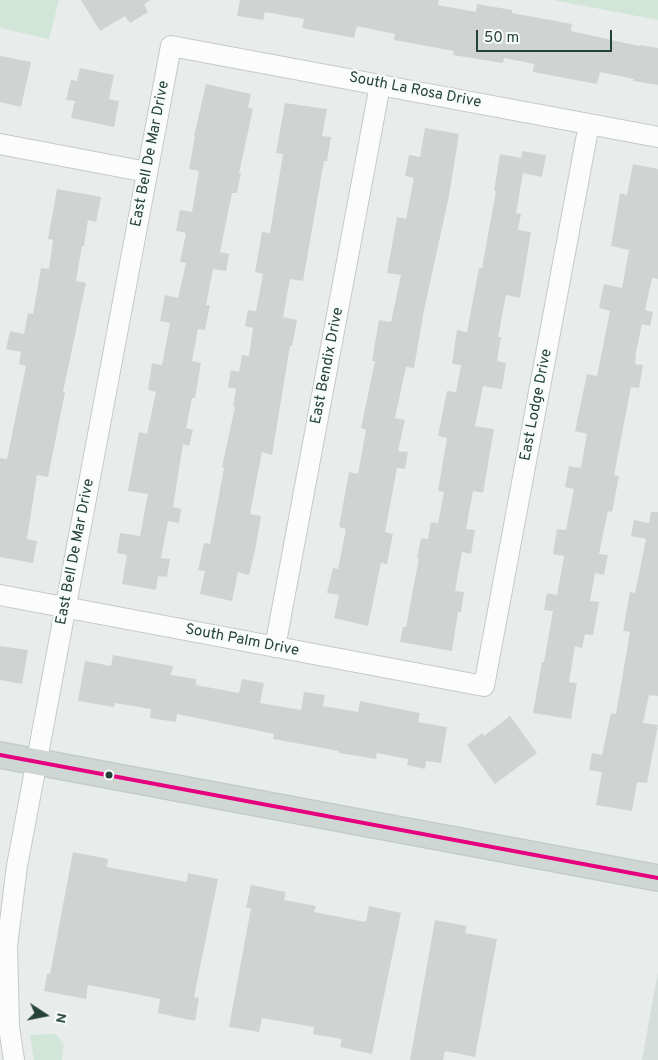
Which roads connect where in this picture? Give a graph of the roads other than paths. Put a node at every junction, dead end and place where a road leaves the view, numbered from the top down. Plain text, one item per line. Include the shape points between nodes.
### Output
1 (171, 46) joint
2 (380, 85) junction
3 (589, 124) junction
4 (658, 137) edge
5 (0, 144) edge
6 (147, 172) junction
7 (0, 595) edge
8 (66, 608) junction
9 (275, 647) junction
10 (484, 686) joint
11 (0, 755) edge
12 (36, 762) junction
13 (658, 878) edge
14 (14, 1060) edge

1 - 2 street, South La Rosa Drive
1 - 6 street, East Bell De Mar Drive
2 - 3 street, South La Rosa Drive
2 - 9 street, East Bendix Drive
3 - 4 street, South La Rosa Drive
3 - 10 street, East Lodge Drive
5 - 6 street
6 - 8 street, East Bell De Mar Drive
7 - 8 street, South Palm Drive
8 - 9 street, South Palm Drive
8 - 12 street, East Bell De Mar Drive
9 - 10 street, South Palm Drive
11 - 12 main road
12 - 13 main road
12 - 14 street, East Bell De Mar Drive via 17,866 8,946 9,1026

